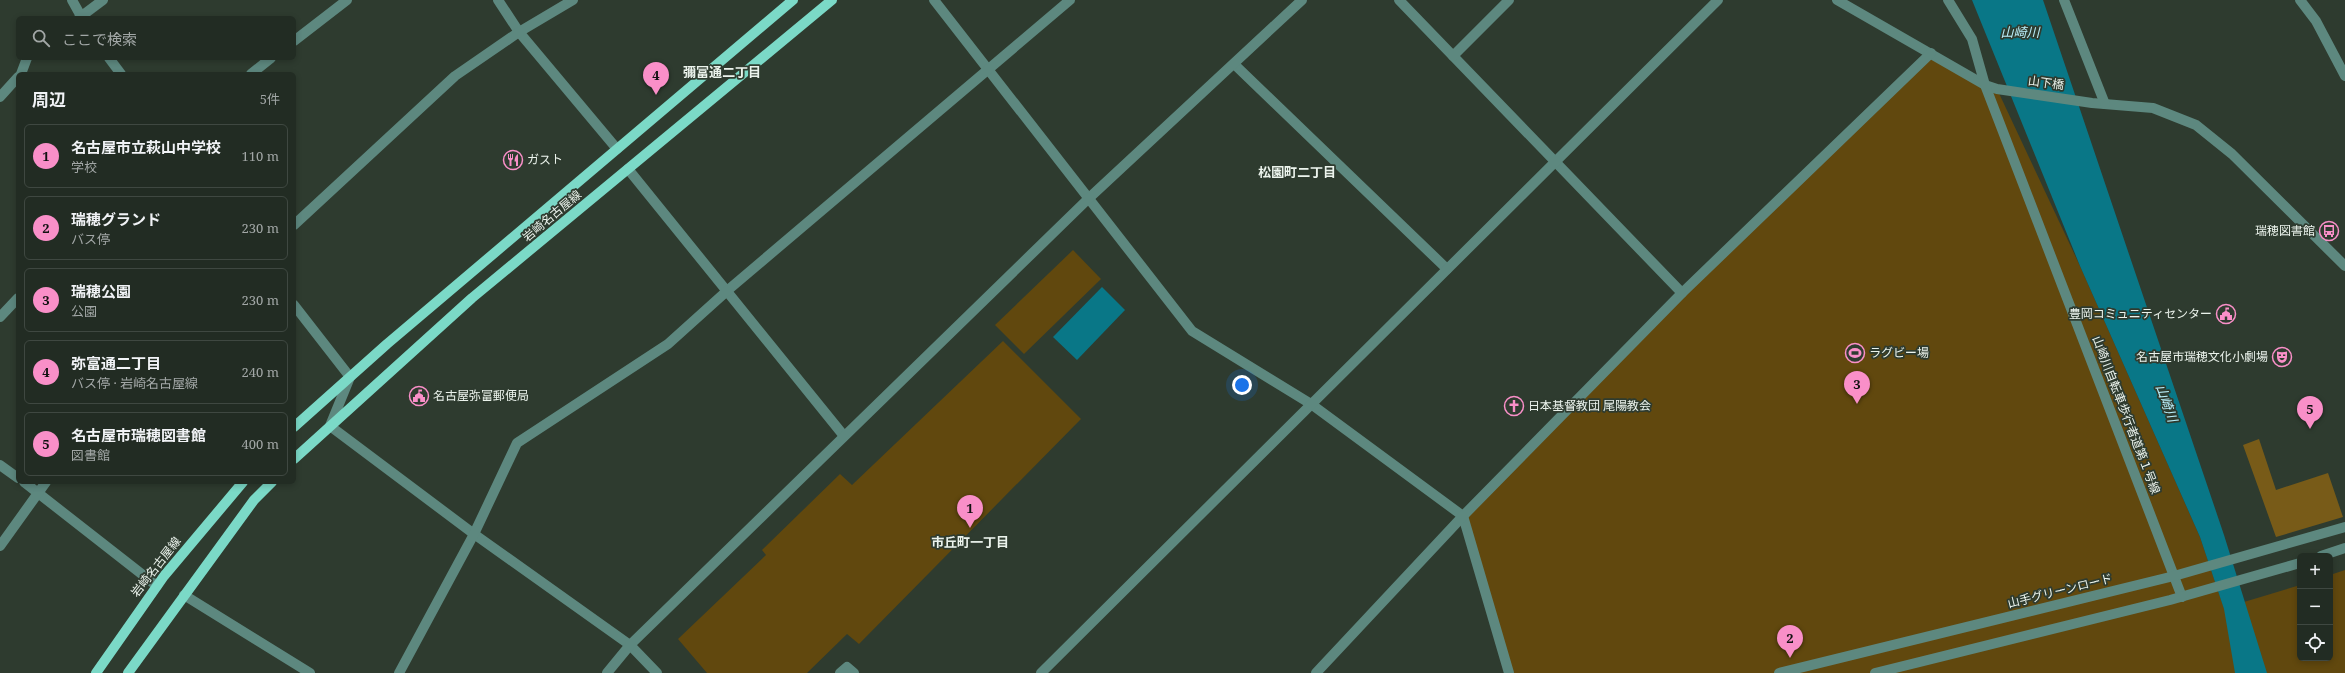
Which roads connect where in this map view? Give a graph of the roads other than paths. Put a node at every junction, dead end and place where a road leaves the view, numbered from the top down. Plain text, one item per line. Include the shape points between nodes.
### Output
1 (72, 0) edge
2 (103, 0) edge
3 (347, 0) edge
4 (498, 0) edge
5 (573, 0) edge
6 (792, 0) edge
7 (832, 0) edge
8 (934, 0) edge
9 (1070, 0) edge
10 (1302, 0) edge
11 (1398, 0) edge
12 (1509, 0) edge
13 (1718, 0) edge
14 (1837, 0) edge
15 (1948, 0) edge
16 (2064, 0) edge
17 (2300, 0) edge
18 (79, 16) edge
19 (83, 16) edge
20 (519, 32) junction
21 (296, 39) edge
22 (1931, 53) junction
23 (1453, 56) junction
24 (26, 60) edge
25 (111, 60) edge
26 (268, 60) edge
27 (1234, 64) junction
28 (987, 70) junction
29 (22, 72) edge
30 (120, 72) edge
31 (254, 72) edge
32 (2345, 76) edge
33 (16, 79) edge
34 (1985, 85) junction
35 (0, 97) edge
36 (2104, 104) junction
37 (617, 149) junction
38 (1555, 162) junction
39 (628, 170) junction
40 (1088, 200) junction
41 (296, 223) edge
42 (2345, 266) edge
43 (1448, 269) junction
44 (728, 290) junction
45 (1682, 293) junction
46 (16, 300) edge
47 (296, 307) edge
48 (0, 317) edge
49 (350, 377) junction
50 (1311, 404) junction
51 (296, 425) edge
52 (330, 426) junction
53 (844, 436) junction
54 (296, 457) edge
55 (0, 465) edge
56 (16, 477) edge
57 (27, 484) edge
58 (44, 484) edge
59 (241, 484) edge
60 (270, 484) edge
61 (38, 492) junction
62 (1463, 516) junction
63 (2345, 527) edge
64 (474, 534) junction
65 (0, 546) edge
66 (2345, 548) edge
67 (2330, 553) edge
68 (2297, 563) edge
69 (2178, 574) junction
70 (157, 586) junction
71 (184, 594) junction
72 (2187, 596) junction
73 (630, 645) junction
74 (96, 673) edge
75 (128, 673) edge
76 (310, 673) edge
77 (399, 673) edge
78 (607, 673) edge
79 (657, 673) edge
80 (840, 673) edge
81 (854, 673) edge
82 (1041, 673) edge
83 (1316, 673) edge
84 (1509, 673) edge
85 (1779, 673) edge
86 (1875, 673) edge

1 - 18 street
2 - 19 street
3 - 21 street
4 - 20 street
5 - 20 street
6 - 37 main road, 岩崎名古屋線
7 - 39 main road, 岩崎名古屋線
8 - 28 street
9 - 28 street
10 - 27 street
11 - 23 street
12 - 23 street
13 - 38 street
14 - 22 street, 山下橋
15 - 34 street, 山崎川自転車歩行者道第１号線 via 1972,39
16 - 36 street
17 - 32 street via 2316,21
20 - 37 street
20 - 41 street via 455,76
22 - 34 street, 山下橋
22 - 45 street
23 - 38 street
24 - 29 street
25 - 30 street
26 - 31 street
27 - 40 street
27 - 43 street
28 - 40 street
28 - 44 street
33 - 35 street
34 - 36 street, 山下橋 via 1997,89
34 - 69 street, 山崎川自転車歩行者道第１号線
36 - 42 street, 山下橋 via 2153,108 2196,125 2232,154
37 - 49 main road, 岩崎名古屋線
38 - 43 street
38 - 45 street
39 - 44 street
39 - 52 main road, 岩崎名古屋線 via 472,298
40 - 50 street via 1192,331
40 - 53 street
43 - 50 street
44 - 53 street
44 - 64 street via 668,344 518,443
45 - 62 street
46 - 48 street
47 - 49 street
49 - 51 main road, 岩崎名古屋線
49 - 52 street
50 - 62 street
50 - 82 street
52 - 54 main road, 岩崎名古屋線
52 - 64 street
53 - 73 street
55 - 56 street
57 - 61 street
58 - 61 street
59 - 70 main road, 岩崎名古屋線
60 - 71 main road via 254,500
61 - 65 street
61 - 70 street
62 - 83 street
62 - 84 street
63 - 69 street, 山手グリーンロード
64 - 73 street
64 - 77 street
66 - 67 street
68 - 72 street
69 - 72 street, 山崎川自転車歩行者道第１号線
69 - 85 street, 山手グリーンロード
70 - 74 main road, 岩崎名古屋線
71 - 75 main road
71 - 76 street
72 - 86 street
73 - 78 street
73 - 79 street
80 - 81 street via 847,666

